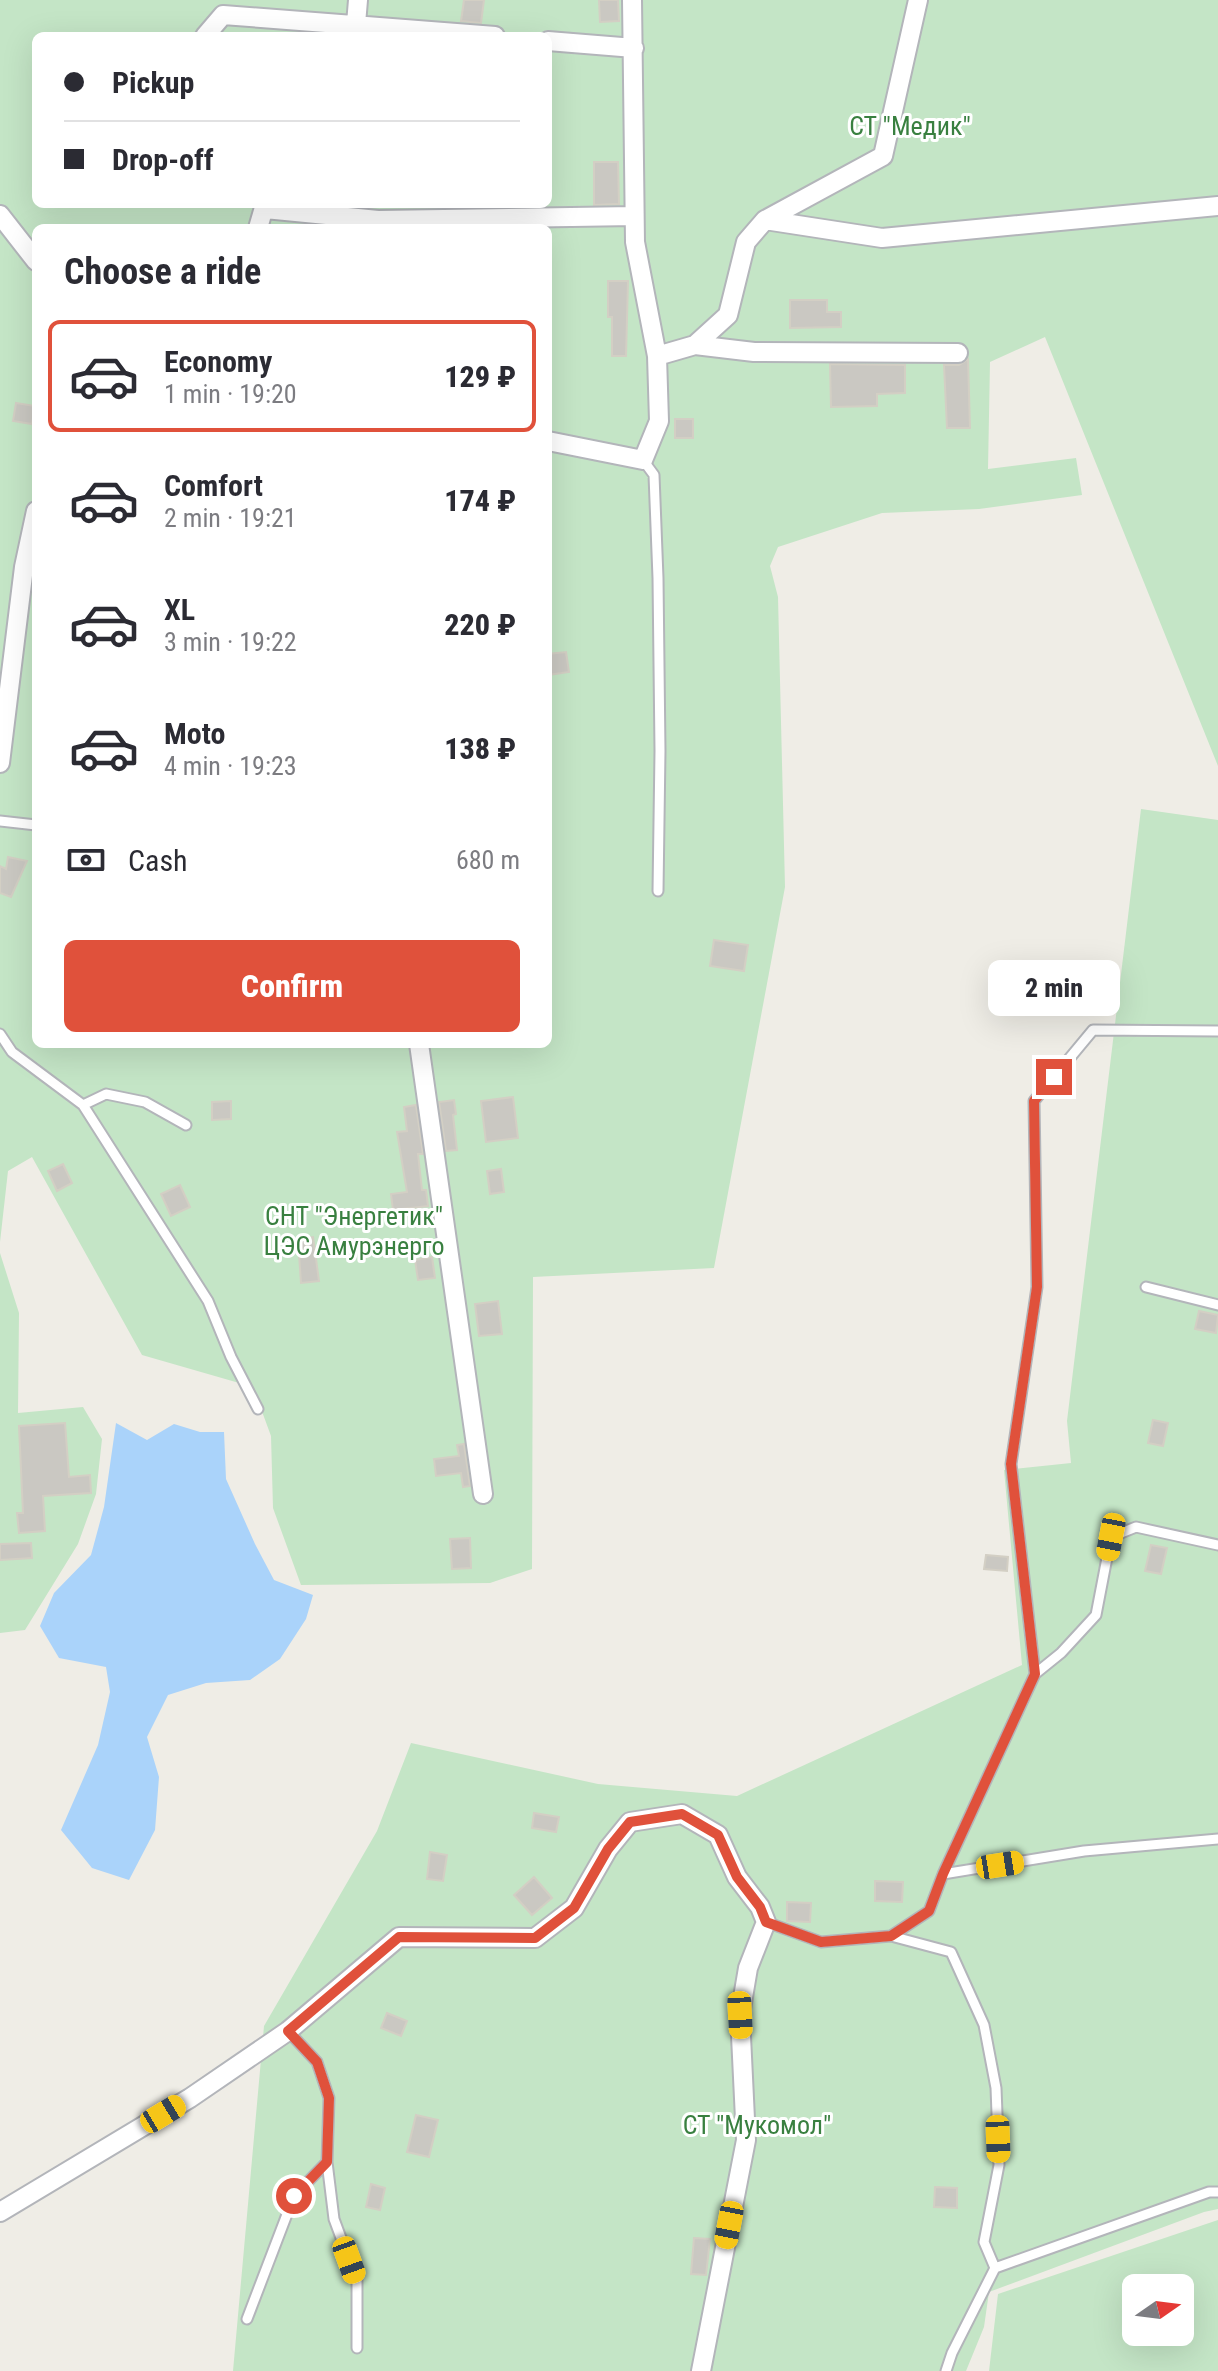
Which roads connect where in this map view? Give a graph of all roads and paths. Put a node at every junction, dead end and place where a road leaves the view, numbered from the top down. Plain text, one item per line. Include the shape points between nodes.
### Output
1 (358, 0) edge
2 (632, 0) edge
3 (918, 0) edge
4 (356, 24) junction
5 (208, 32) edge
6 (449, 32) edge
7 (552, 41) edge
8 (634, 48) junction
9 (1218, 206) edge
10 (281, 208) edge
11 (0, 215) edge
12 (634, 216) junction
13 (765, 220) junction
14 (32, 256) edge
15 (695, 345) junction
16 (958, 353) dead end
17 (657, 356) junction
18 (552, 442) edge
19 (643, 460) junction
20 (32, 530) edge
21 (0, 763) edge
22 (0, 821) edge
23 (32, 825) edge
24 (658, 891) dead end
25 (1218, 1031) edge
26 (0, 1034) edge
27 (420, 1048) edge
28 (83, 1105) junction
29 (186, 1125) dead end
30 (1146, 1287) dead end
31 (1218, 1305) edge
32 (258, 1409) dead end
33 (483, 1494) dead end
34 (1218, 1545) edge
35 (1035, 1674) junction
36 (1218, 1839) edge
37 (943, 1874) junction
38 (766, 1922) junction
39 (891, 1936) junction
40 (288, 2031) junction
41 (327, 2162) junction
42 (1218, 2192) edge
43 (0, 2212) edge
44 (995, 2268) junction
45 (247, 2319) dead end
46 (357, 2348) dead end
47 (701, 2371) edge
48 (946, 2371) edge

1 - 4 street
2 - 8 street
3 - 13 street via 883,156
4 - 5 street via 223,15
4 - 6 street
7 - 8 street
8 - 12 street
9 - 13 street via 882,238
10 - 12 street via 378,220
11 - 14 street
12 - 17 street
13 - 15 street via 746,242 728,315
15 - 16 street via 754,352
15 - 17 street
17 - 19 street via 659,421
18 - 19 street
19 - 24 lane via 654,475 658,578
20 - 21 street
22 - 23 lane
25 - 35 lane via 1093,1030 1034,1101 1037,1287 1011,1464
26 - 28 lane via 12,1052
27 - 33 street
28 - 29 lane via 106,1094 145,1102
28 - 32 lane via 208,1301
30 - 31 lane
34 - 35 lane via 1136,1527 1111,1537 1096,1615
35 - 37 lane
36 - 37 lane via 1084,1851
37 - 39 lane via 929,1911
38 - 39 lane via 821,1942
38 - 40 street via 718,1835 682,1814 630,1822 574,1908 535,1938 399,1937
38 - 47 street via 748,1968 740,2015 746,2140
39 - 44 lane via 951,1952 984,2025 996,2088 999,2165 984,2242
40 - 41 lane via 317,2062 329,2098
40 - 43 street via 190,2098
41 - 45 lane via 294,2196
41 - 46 lane via 334,2219 357,2281
42 - 44 lane
44 - 48 lane

